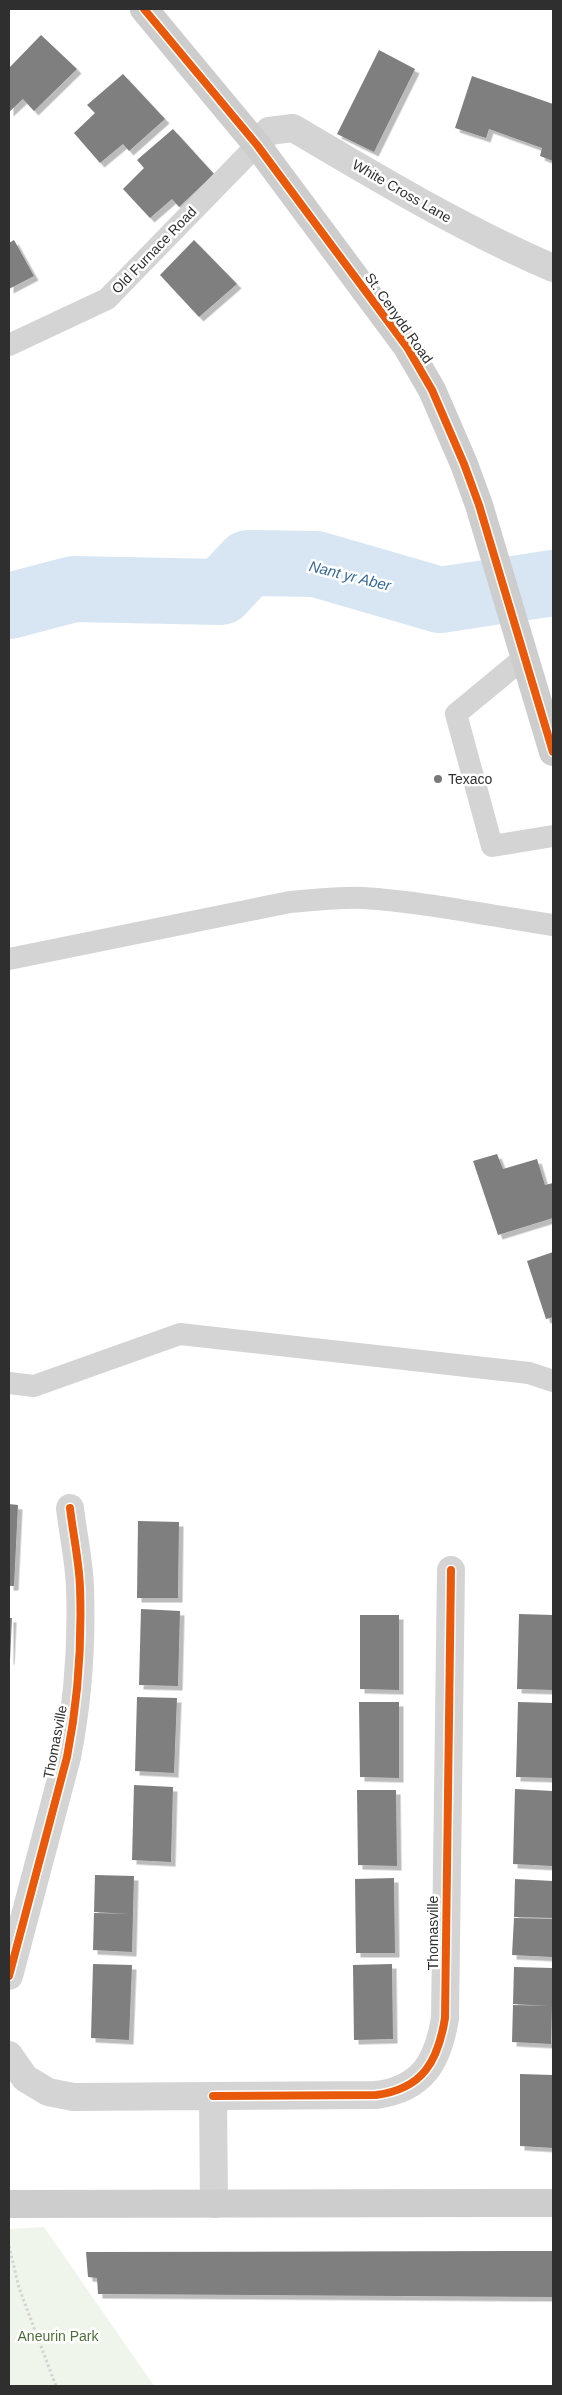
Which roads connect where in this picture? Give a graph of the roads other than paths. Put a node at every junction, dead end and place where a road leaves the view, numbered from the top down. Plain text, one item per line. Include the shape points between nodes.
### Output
1 (144, 9) edge
2 (257, 145) junction
3 (553, 268) edge
4 (9, 344) edge
5 (525, 657) junction
6 (553, 752) edge
7 (553, 836) edge
8 (553, 925) edge
9 (9, 959) edge
10 (553, 1381) edge
11 (9, 1383) edge
12 (70, 1508) dead end
13 (451, 1570) dead end
14 (9, 1976) edge
15 (9, 2055) edge
16 (213, 2096) junction
17 (9, 2204) edge
18 (214, 2204) junction
19 (553, 2204) edge

1 - 2 main road, St. Cenydd Road
2 - 3 street, White Cross Lane via 269,131 293,128 431,209 501,246
2 - 4 lane, Old Furnace Road via 107,299
2 - 5 main road, St. Cenydd Road via 407,347 432,390 479,505
5 - 6 main road, St. Cenydd Road
5 - 7 lane via 456,714 492,846
8 - 9 lane via 399,902 330,898 290,902
10 - 11 lane via 529,1373 180,1334 34,1386
12 - 14 street, Thomasville via 80,1585 74,1722
13 - 16 street, Thomasville via 446,2018 436,2056 418,2078 394,2093
15 - 16 street, Thomasville via 25,2078 48,2092 73,2096
16 - 18 street
17 - 18 main road
18 - 19 main road

